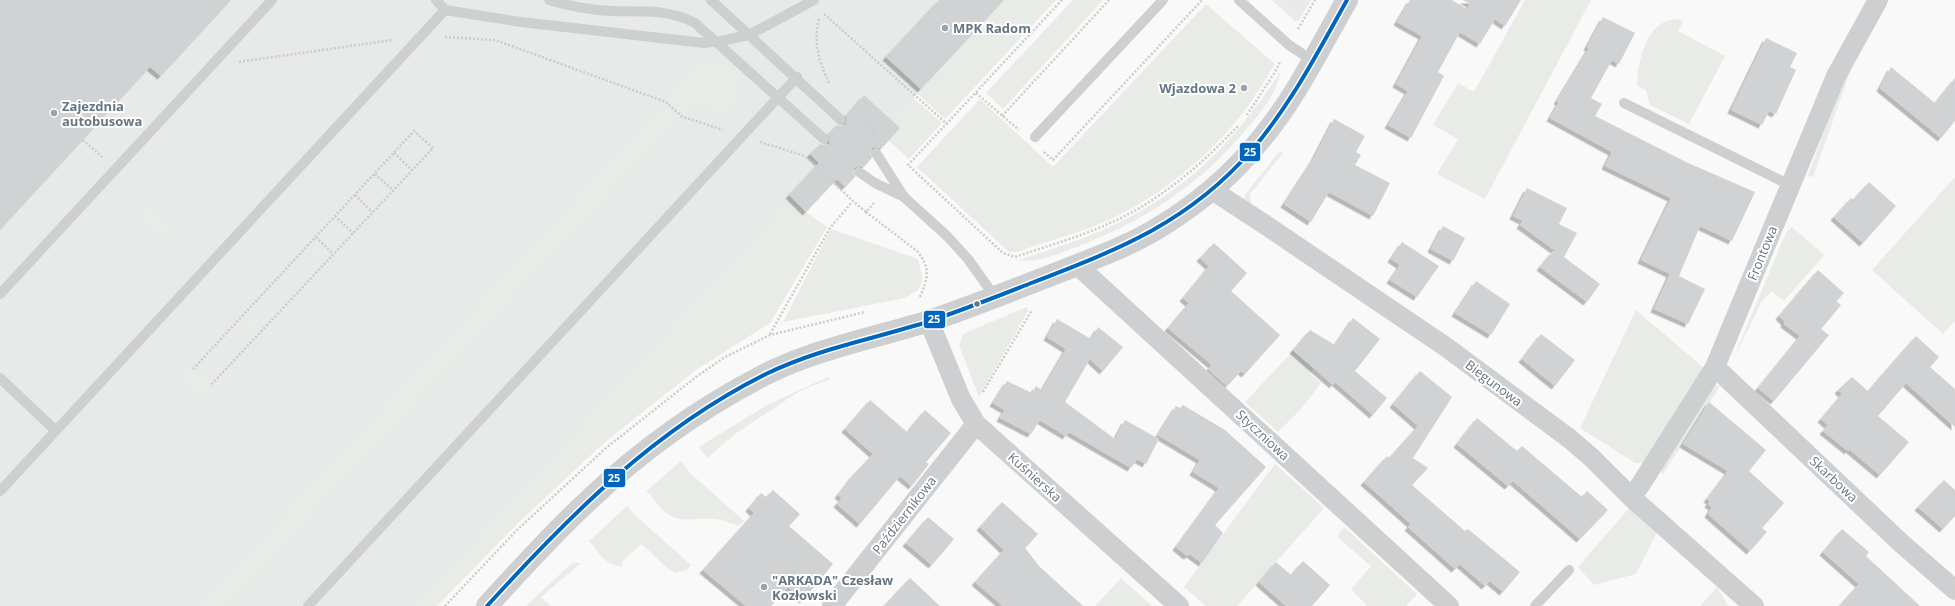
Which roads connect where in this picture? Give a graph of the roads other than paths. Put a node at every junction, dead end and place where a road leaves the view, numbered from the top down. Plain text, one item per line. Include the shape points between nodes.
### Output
1 (272, 0) edge
2 (436, 0) edge
3 (548, 0) edge
4 (711, 0) edge
5 (814, 0) edge
6 (1163, 0) edge
7 (1239, 0) edge
8 (1347, 0) edge
9 (1878, 0) edge
10 (446, 10) junction
11 (749, 34) junction
12 (716, 41) junction
13 (1313, 61) junction
14 (797, 77) junction
15 (778, 97) junction
16 (1624, 103) dead end
17 (841, 120) dead end
18 (1035, 137) dead end
19 (824, 139) dead end
20 (876, 153) dead end
21 (859, 172) dead end
22 (1790, 185) junction
23 (1212, 190) junction
24 (904, 197) junction
25 (1077, 265) junction
26 (0, 294) edge
27 (995, 297) junction
28 (929, 321) junction
29 (1715, 366) junction
30 (0, 378) edge
31 (976, 424) junction
32 (56, 431) junction
33 (0, 491) edge
34 (1631, 497) junction
35 (1569, 570) dead end
36 (1955, 590) edge
37 (308, 606) edge
38 (487, 606) edge
39 (832, 606) edge
40 (1179, 606) edge
41 (1449, 606) edge
42 (1534, 606) edge
43 (1754, 606) edge

1 - 26 lane
2 - 10 lane
3 - 12 lane via 596,10 655,10 669,13 695,23
4 - 11 lane
5 - 11 lane
6 - 18 lane
7 - 13 lane via 1289,45
8 - 13 street
9 - 22 street, Frontowa via 1836,76
10 - 12 lane via 623,34 704,43
10 - 32 lane
11 - 12 lane
11 - 14 lane
12 - 15 lane
13 - 23 street via 1284,109 1260,140
14 - 15 lane
14 - 17 lane
15 - 19 lane
15 - 37 lane
16 - 22 lane
20 - 24 lane
21 - 24 lane via 874,183
22 - 29 street, Frontowa
23 - 25 street via 1162,226
23 - 34 street, Biegunowa via 1474,367 1586,453
24 - 27 lane via 968,259
25 - 27 street
25 - 41 street, Styczniowa
27 - 28 street
28 - 31 street, Kuśnierska via 961,399
28 - 38 street via 799,360 768,373 701,412 641,455 594,495
29 - 34 street, Frontowa
29 - 36 street, Skarbowa via 1901,543
30 - 32 lane
31 - 39 street, Październikowa
31 - 40 street, Kuśnierska
32 - 33 lane
34 - 43 street, Biegunowa
35 - 42 lane

